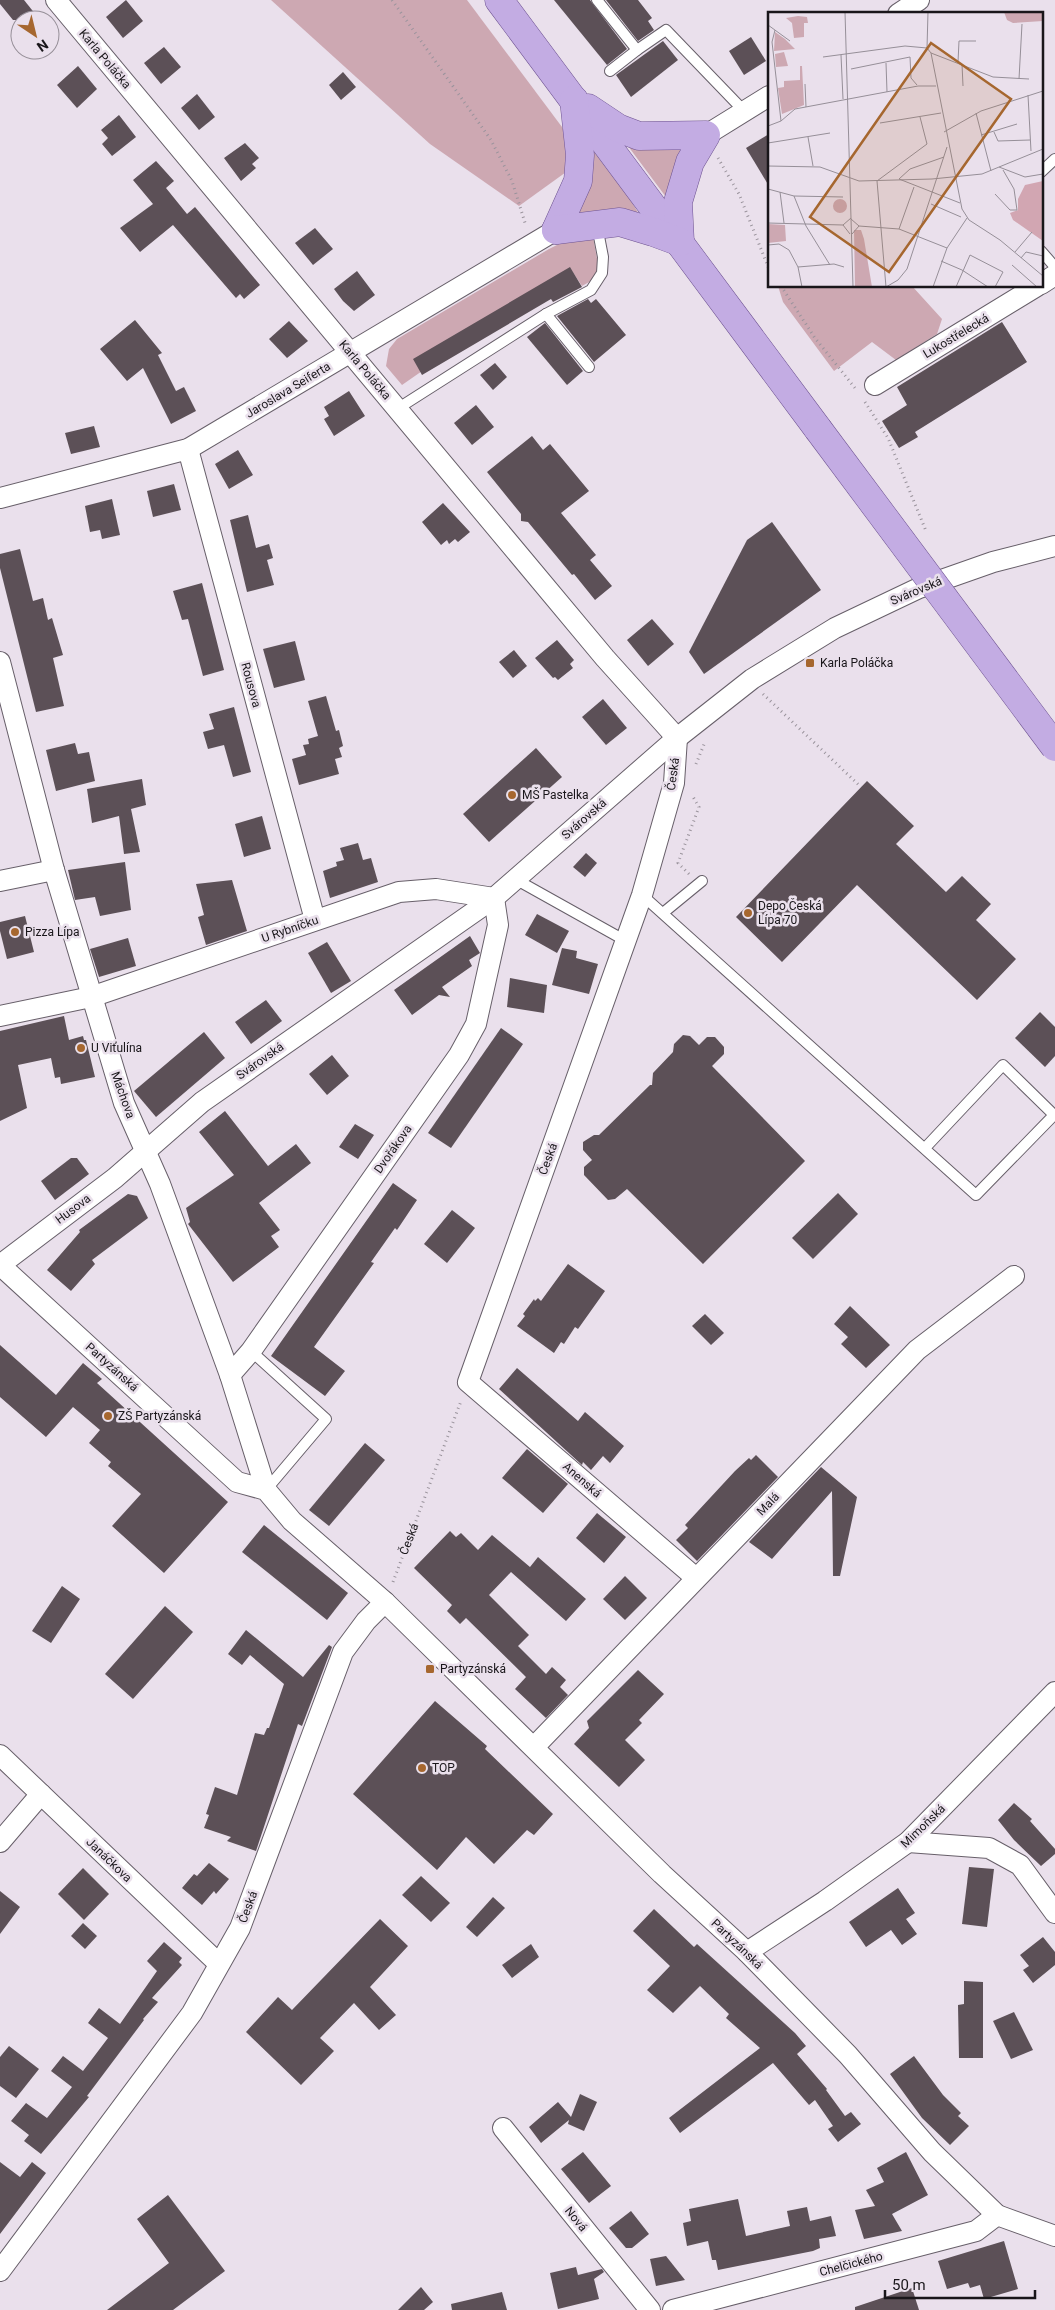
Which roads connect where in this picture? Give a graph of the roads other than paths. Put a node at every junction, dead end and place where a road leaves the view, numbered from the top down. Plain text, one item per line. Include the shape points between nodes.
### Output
1 (56, 0) edge
2 (499, 0) edge
3 (597, 0) edge
4 (919, 0) edge
5 (901, 12) edge
6 (637, 50) junction
7 (610, 71) dead end
8 (768, 97) edge
9 (574, 99) junction
10 (744, 111) junction
11 (706, 135) junction
12 (1055, 159) edge
13 (1042, 171) edge
14 (597, 225) junction
15 (556, 230) junction
16 (680, 242) junction
17 (1042, 252) edge
18 (1055, 267) edge
19 (1055, 275) edge
20 (1042, 283) edge
21 (1034, 288) edge
22 (546, 314) junction
23 (350, 353) junction
24 (589, 367) dead end
25 (875, 385) dead end
26 (397, 409) junction
27 (188, 449) junction
28 (0, 498) edge
29 (1055, 546) edge
30 (0, 662) edge
31 (677, 738) junction
32 (1055, 746) edge
33 (54, 870) junction
34 (515, 879) junction
35 (0, 881) edge
36 (702, 881) dead end
37 (642, 895) junction
38 (494, 898) junction
39 (663, 913) junction
40 (315, 920) junction
41 (626, 941) junction
42 (91, 997) junction
43 (0, 1016) edge
44 (925, 1148) junction
45 (145, 1152) junction
46 (0, 1265) edge
47 (1014, 1276) dead end
48 (251, 1351) junction
49 (230, 1375) junction
50 (468, 1382) joint
51 (266, 1490) junction
52 (696, 1578) junction
53 (386, 1602) junction
54 (1055, 1692) edge
55 (535, 1746) junction
56 (0, 1755) edge
57 (41, 1794) junction
58 (0, 1842) edge
59 (908, 1842) junction
60 (1055, 1913) edge
61 (747, 1952) junction
62 (219, 1964) junction
63 (503, 2128) dead end
64 (997, 2215) junction
65 (1055, 2236) edge
66 (0, 2271) edge
67 (704, 2307) edge
68 (650, 2310) edge
69 (673, 2310) edge

1 - 23 street, Karla Poláčka
2 - 9 main road
3 - 6 lane
4 - 5 street
6 - 7 lane
6 - 10 lane via 666,30
8 - 10 street
9 - 11 main road via 618,128 639,136
9 - 15 main road via 580,155 578,181
9 - 16 main road
10 - 11 street
11 - 16 main road via 690,162 678,202
12 - 13 lane
14 - 15 main road
14 - 16 main road via 620,222
14 - 22 lane via 603,257 602,273 591,290
15 - 23 street, Jaroslava Seiferta
16 - 32 main road, bridge
17 - 18 lane
19 - 20 street
21 - 25 street, Lukostřelecká
22 - 24 lane
22 - 26 lane
23 - 26 street, Karla Poláčka
23 - 27 street, Jaroslava Seiferta
26 - 31 street, Karla Poláčka via 605,658
27 - 28 street, Jaroslava Seiferta
27 - 40 street, Rousova
29 - 31 street, Svárovská via 993,562 920,588 835,628 752,679
30 - 33 street, Máchova
31 - 34 street, Svárovská
31 - 37 street, Česká via 674,783
33 - 35 street
33 - 42 street, Máchova
34 - 38 street, Svárovská
34 - 41 lane
36 - 39 lane
37 - 39 lane
37 - 41 street, Česká
38 - 40 street, U Rybníčku via 436,889 399,892
38 - 45 street, Svárovská via 202,1102
38 - 48 street, Dvořákova via 498,924 476,1024 453,1063
39 - 44 lane
40 - 42 street, U Rybníčku
41 - 50 street, Česká
42 - 43 street, U Rybníčku
42 - 45 street, Máchova via 124,1103
44 - 44 lane via 976,1196 1054,1116 1003,1065
45 - 46 street, Husova
45 - 49 street, Máchova via 160,1184
46 - 51 street, Partyzánská via 237,1482
47 - 52 street, Malá via 917,1350
48 - 49 street, Dvořákova
48 - 51 lane via 326,1419
49 - 51 street, Máchova
50 - 52 street, Anenská
51 - 53 street, Partyzánská via 292,1521
52 - 55 street, Malá
53 - 55 street, Partyzánská
53 - 62 street, Česká via 366,1621 343,1652 240,1928
54 - 59 street, Mimoňská
55 - 61 street, Partyzánská via 662,1874
56 - 57 street, Janáčkova
57 - 58 street
57 - 62 street, Janáčkova
59 - 60 street via 989,1848 1020,1865
59 - 61 street, Mimoňská via 825,1902
61 - 64 street, Partyzánská via 848,2055 932,2152
62 - 66 street, Česká via 192,2013
63 - 68 street, Nová
64 - 65 street
64 - 67 street, Chelčického via 976,2231
67 - 69 street, Chelčického

